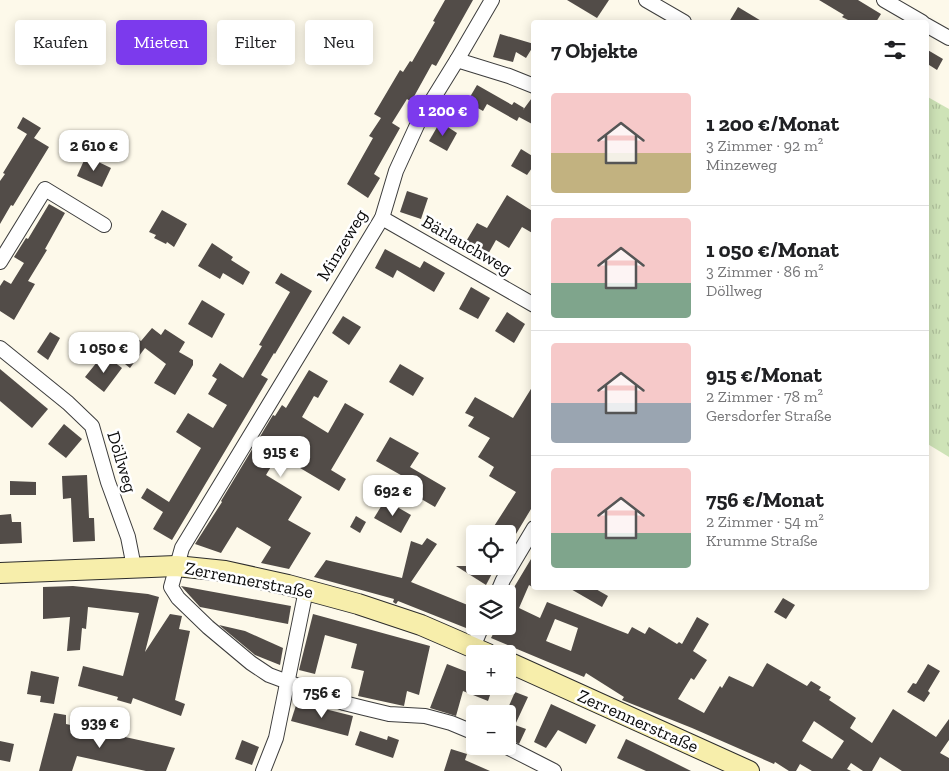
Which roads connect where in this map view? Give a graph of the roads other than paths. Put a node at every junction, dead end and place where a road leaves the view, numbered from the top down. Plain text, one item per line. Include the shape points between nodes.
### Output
1 (492, 0) edge
2 (646, 0) edge
3 (884, 0) edge
4 (681, 20) edge
5 (919, 20) edge
6 (929, 27) edge
7 (949, 38) edge
8 (458, 60) junction
9 (531, 85) edge
10 (382, 218) junction
11 (104, 225) dead end
12 (0, 262) edge
13 (531, 303) edge
14 (0, 348) edge
15 (531, 533) edge
16 (176, 566) junction
17 (134, 567) junction
18 (0, 573) edge
19 (501, 585) edge
20 (306, 590) junction
21 (469, 645) edge
22 (516, 666) edge
23 (289, 682) junction
24 (466, 729) edge
25 (516, 752) edge
26 (745, 769) edge
27 (263, 771) edge
28 (554, 771) edge

1 - 8 street, Minzeweg
2 - 4 street
3 - 5 street
6 - 7 street
8 - 9 street
8 - 10 street, Minzeweg via 418,123 396,170
10 - 13 street, Bärlauchweg
10 - 16 street, Minzeweg via 182,548
11 - 12 street via 44,189
14 - 17 street, Döllweg via 92,426 128,537
15 - 19 street
16 - 17 main road, Zerrennerstraße
16 - 20 main road, Zerrennerstraße via 225,571
16 - 23 street, Minzeweg via 170,586 178,598 251,664
17 - 18 main road, Zerrennerstraße
20 - 21 main road, Zerrennerstraße via 397,616
20 - 23 street
22 - 26 main road, Zerrennerstraße
23 - 24 street via 350,705 389,714 424,716
23 - 27 street via 276,738
25 - 28 street

